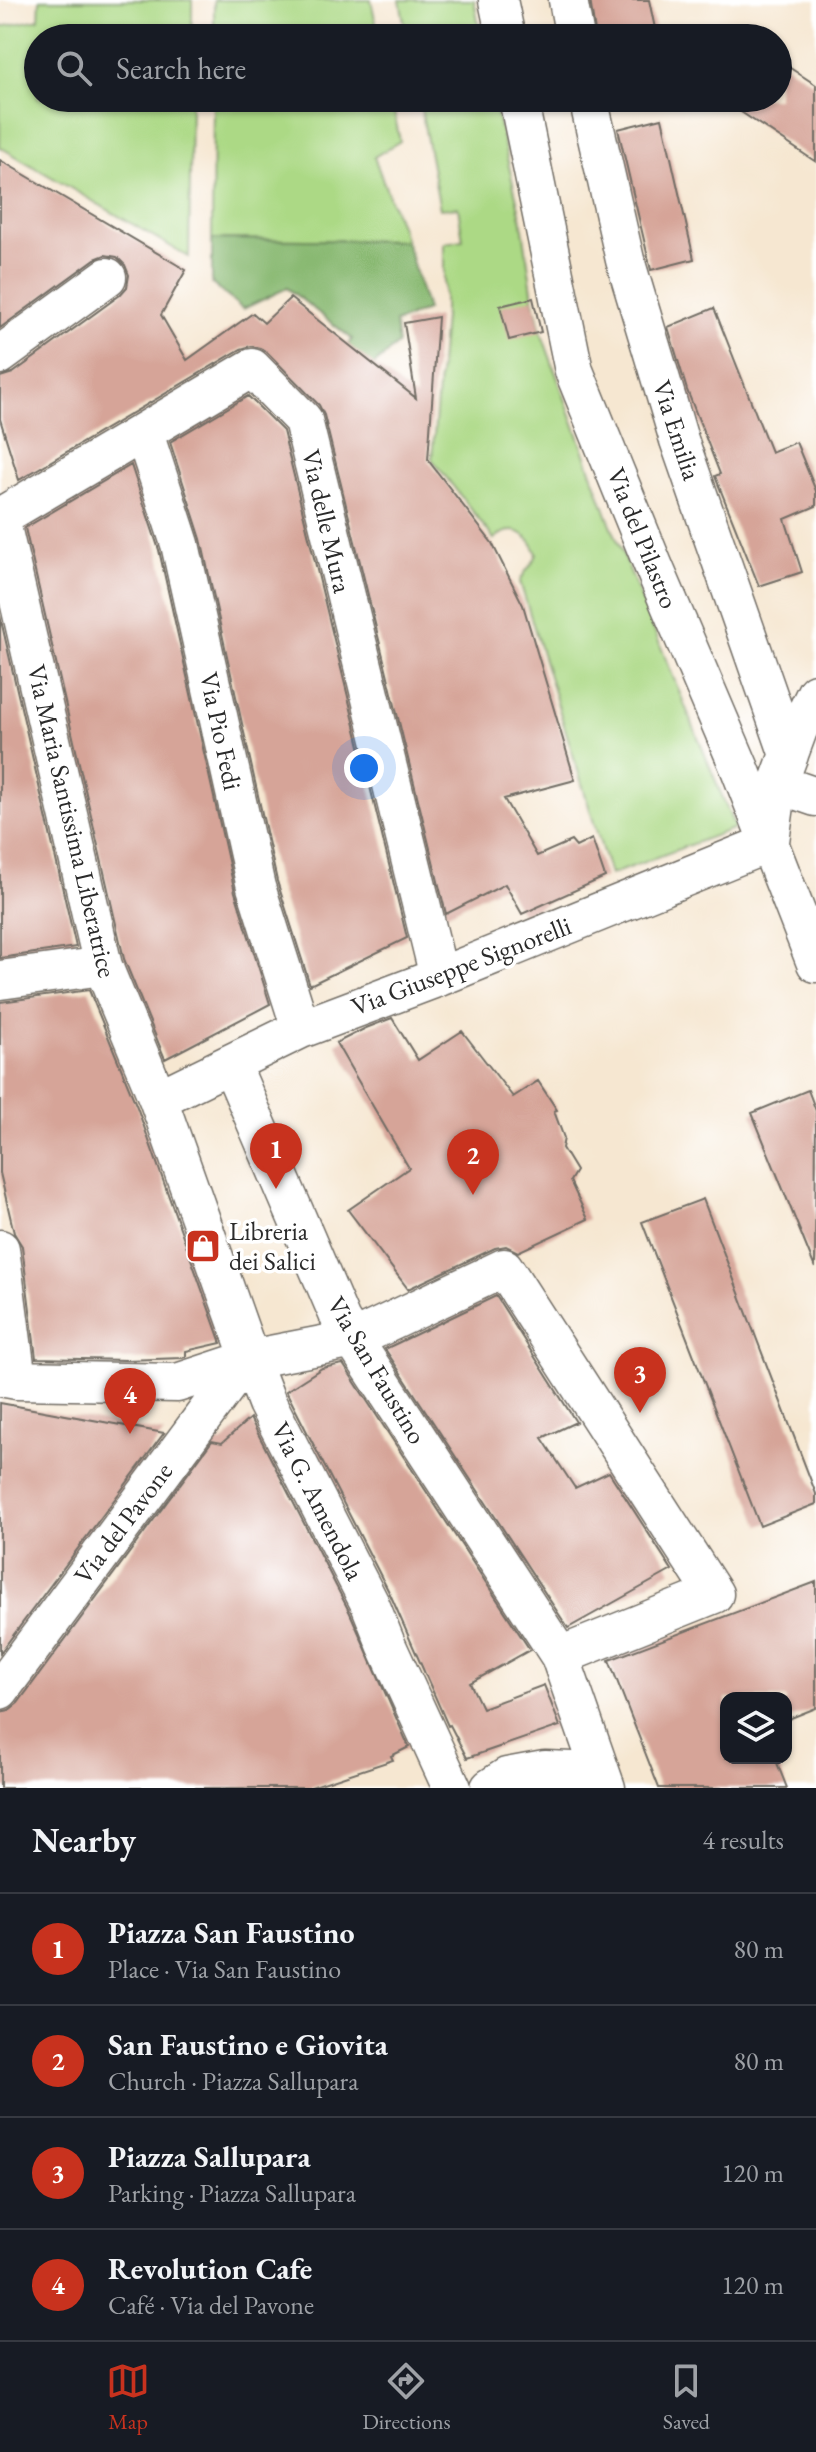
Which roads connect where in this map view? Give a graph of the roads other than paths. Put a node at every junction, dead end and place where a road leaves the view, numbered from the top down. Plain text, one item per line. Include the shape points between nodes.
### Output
1 (498, 0) edge
2 (568, 0) edge
3 (503, 24) edge
4 (572, 24) edge
5 (521, 112) edge
6 (591, 112) edge
7 (107, 277) dead end
8 (0, 355) edge
9 (144, 433) junction
10 (0, 518) edge
11 (14, 633) edge
12 (816, 693) edge
13 (784, 769) junction
14 (816, 797) edge
15 (769, 843) junction
16 (816, 963) edge
17 (103, 966) junction
18 (439, 977) junction
19 (0, 980) edge
20 (301, 1029) junction
21 (231, 1064) junction
22 (158, 1099) junction
23 (0, 1249) edge
24 (354, 1339) junction
25 (250, 1359) junction
26 (9, 1378) edge
27 (560, 1656) junction
28 (0, 1690) edge
29 (603, 1780) edge
30 (452, 1788) edge
31 (490, 1788) edge

1 - 3 street
2 - 4 street
5 - 15 street, Via del Pilastro via 574,371
6 - 13 street, Via Emilia via 625,260
7 - 8 street
9 - 10 street, Via delle Mura
9 - 18 street, Via delle Mura via 252,368 303,420
9 - 20 street, Via Pio Fedi via 180,544 256,887
10 - 11 street, Via Maria Santissima Liberatrice
11 - 17 street, Via Maria Santissima Liberatrice
12 - 13 street
13 - 14 street
13 - 15 street
15 - 16 street, Via del Pilastro
15 - 18 street, Via Giuseppe Signorelli
17 - 19 street
17 - 22 street, Via Maria Santissima Liberatrice
18 - 20 street, Via Giuseppe Signorelli
20 - 21 street, Via Giuseppe Signorelli
21 - 22 street, Via Giuseppe Signorelli
21 - 24 street, Via San Faustino via 341,1321
22 - 25 street, Via Maria Santissima Liberatrice
23 - 26 street
24 - 25 street
24 - 27 street, Via San Faustino
24 - 27 street via 504,1268 714,1594
25 - 26 street via 177,1383
25 - 28 street, Via del Pavone
25 - 30 street, Via G. Amendola via 267,1403 370,1604
27 - 29 street, Via San Faustino
29 - 31 street via 545,1770 507,1777

